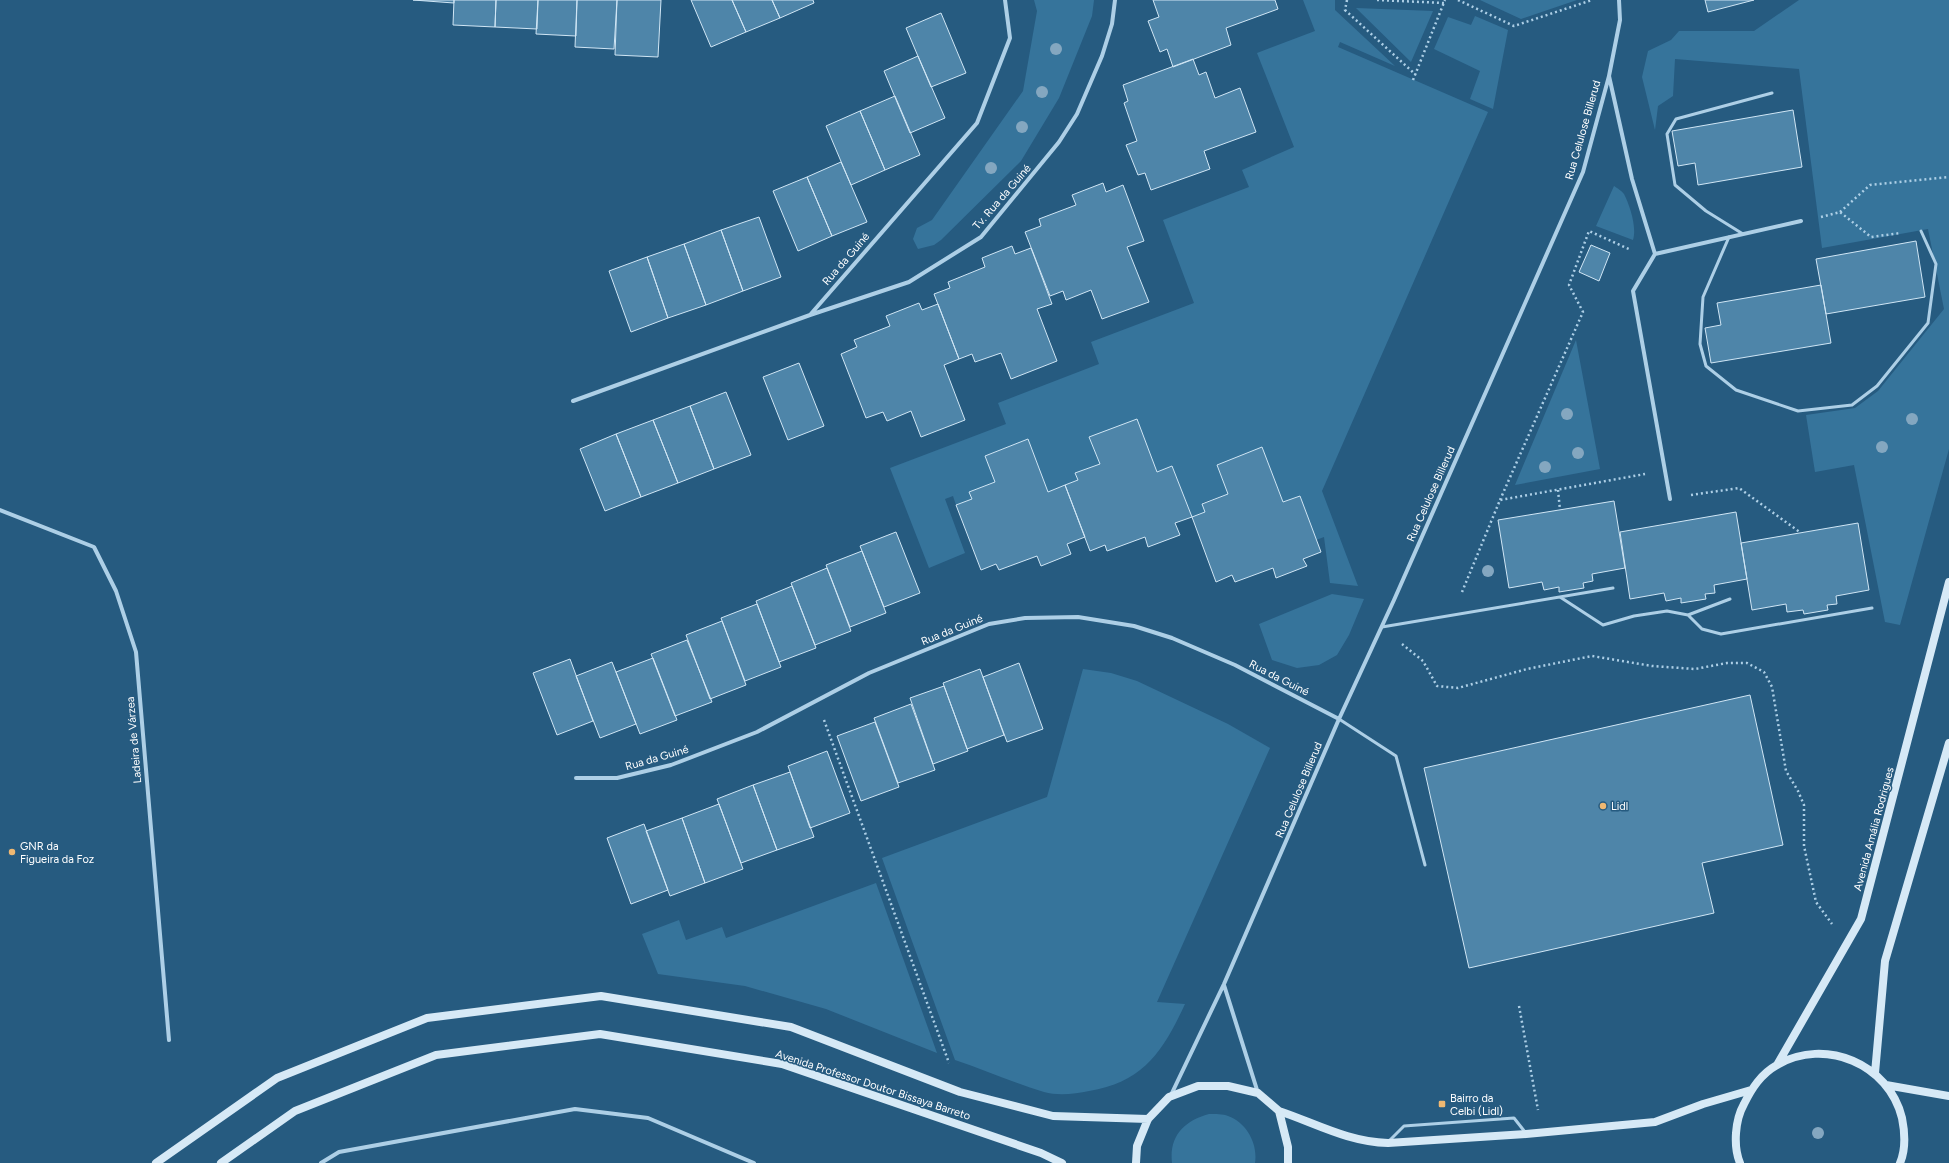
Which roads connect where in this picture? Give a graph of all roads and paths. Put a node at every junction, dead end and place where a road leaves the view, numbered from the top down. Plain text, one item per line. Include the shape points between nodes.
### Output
1 (1005, 0) edge
2 (1115, 0) edge
3 (1347, 0) edge
4 (1376, 0) edge
5 (1458, 0) edge
6 (1592, 0) edge
7 (1619, 0) edge
8 (1444, 1) edge
9 (1416, 75) junction
10 (1609, 76) junction
11 (1413, 80) dead end
12 (1772, 93) dead end
13 (1949, 177) edge
14 (1840, 212) junction
15 (1825, 216) dead end
16 (1801, 221) dead end
17 (1921, 231) joint
18 (1743, 234) junction
19 (1729, 237) junction
20 (1628, 249) dead end
21 (1655, 254) junction
22 (810, 315) junction
23 (573, 401) dead end
24 (1665, 470) junction
25 (1558, 490) junction
26 (1715, 492) dead end
27 (1670, 499) dead end
28 (1500, 500) junction
29 (0, 510) edge
30 (1560, 510) dead end
31 (1801, 533) dead end
32 (1949, 582) edge
33 (1613, 588) dead end
34 (1560, 597) junction
35 (1730, 599) dead end
36 (1872, 608) dead end
37 (1453, 615) junction
38 (1688, 615) junction
39 (1382, 627) junction
40 (817, 701) junction
41 (1339, 719) junction
42 (1949, 744) edge
43 (576, 778) dead end
44 (1425, 865) dead end
45 (1847, 944) junction
46 (1224, 984) junction
47 (1519, 1006) dead end
48 (169, 1040) dead end
49 (1777, 1065) junction
50 (1875, 1073) junction
51 (1886, 1085) junction
52 (1751, 1090) junction
53 (960, 1092) junction
54 (1258, 1093) junction
55 (1949, 1096) edge
56 (1169, 1097) junction
57 (1279, 1111) junction
58 (1148, 1119) junction
59 (1542, 1132) junction
60 (1526, 1134) junction
61 (1388, 1143) junction
62 (156, 1163) edge
63 (221, 1163) edge
64 (320, 1163) edge
65 (754, 1163) edge
66 (1062, 1163) edge
67 (1136, 1163) edge
68 (1288, 1163) edge
69 (1740, 1163) edge
70 (1900, 1163) edge

1 - 22 street, Rua da Guiné via 1010,38 976,123
2 - 22 street, Tv. Rua da Guiné via 1112,24 1102,56 1077,114 1059,142 981,237 909,282
3 - 9 path via 1345,10
4 - 8 path
5 - 6 path via 1514,26
7 - 10 street, Rua Celulose Billerud via 1620,20
8 - 9 path
9 - 11 path
10 - 21 street via 1632,179
10 - 39 street, Rua Celulose Billerud via 1583,172
12 - 18 lane via 1676,119 1667,134 1675,184 1706,211
13 - 14 path via 1870,185
14 - 15 path
14 - 17 path via 1871,237
16 - 18 street
17 - 19 lane via 1936,264 1928,323 1877,386 1852,405 1798,411 1736,390 1706,366 1700,344 1703,297
18 - 19 street
19 - 21 street
20 - 28 path via 1589,231 1569,285 1583,312
21 - 24 street via 1633,291
22 - 23 street, Rua da Guiné
24 - 25 path
24 - 27 street
25 - 28 path
25 - 30 path
26 - 31 path via 1739,488
28 - 37 path
29 - 48 street, Ladeira de Várzea via 94,547 116,591 136,652
32 - 45 main road, Avenida Amália Rodrigues via 1862,920
33 - 34 lane
34 - 37 lane
34 - 38 lane via 1603,625 1634,616 1667,611
35 - 38 lane
36 - 38 lane via 1721,634 1702,629
37 - 39 lane
39 - 41 street, Rua Celulose Billerud
39 - 45 path via 1423,661 1437,686 1458,688 1527,669 1592,656 1652,666 1696,668 1747,663 1764,672 1772,687 1786,771 1804,805 1804,846 1816,902
40 - 41 street, Rua da Guiné via 869,673 989,624 1025,618 1078,617 1134,626 1172,638 1235,665
40 - 43 street, Rua da Guiné via 757,732 671,765 617,778
40 - 53 path
41 - 44 lane via 1396,756
41 - 46 street, Rua Celulose Billerud
42 - 50 main road via 1886,961
45 - 49 main road, Avenida Amália Rodrigues
46 - 54 street
46 - 56 street, Rua Celulose Billerud
47 - 59 path
49 - 50 main road via 1801,1055 1827,1053 1853,1059
49 - 52 main road via 1762,1076
50 - 51 main road
51 - 55 main road
51 - 70 main road via 1899,1106 1904,1130 1904,1155
52 - 59 main road via 1655,1122
52 - 69 main road via 1740,1111 1736,1136
53 - 58 main road, Avenida Professor Doutor Bissaya Barreto via 1053,1116
53 - 62 main road, Avenida Professor Doutor Bissaya Barreto via 792,1027 601,996 427,1018 277,1078
54 - 56 main road via 1228,1086 1198,1086
54 - 57 main road
56 - 58 main road
57 - 61 main road via 1340,1135
57 - 68 main road via 1288,1147
58 - 67 main road via 1137,1146
59 - 60 main road
60 - 61 main road
60 - 61 lane via 1514,1118 1404,1126
63 - 66 main road, Avenida Professor Doutor Bissaya Barreto via 295,1111 436,1055 600,1034 782,1064 1041,1153
64 - 65 street via 339,1152 575,1109 648,1118

